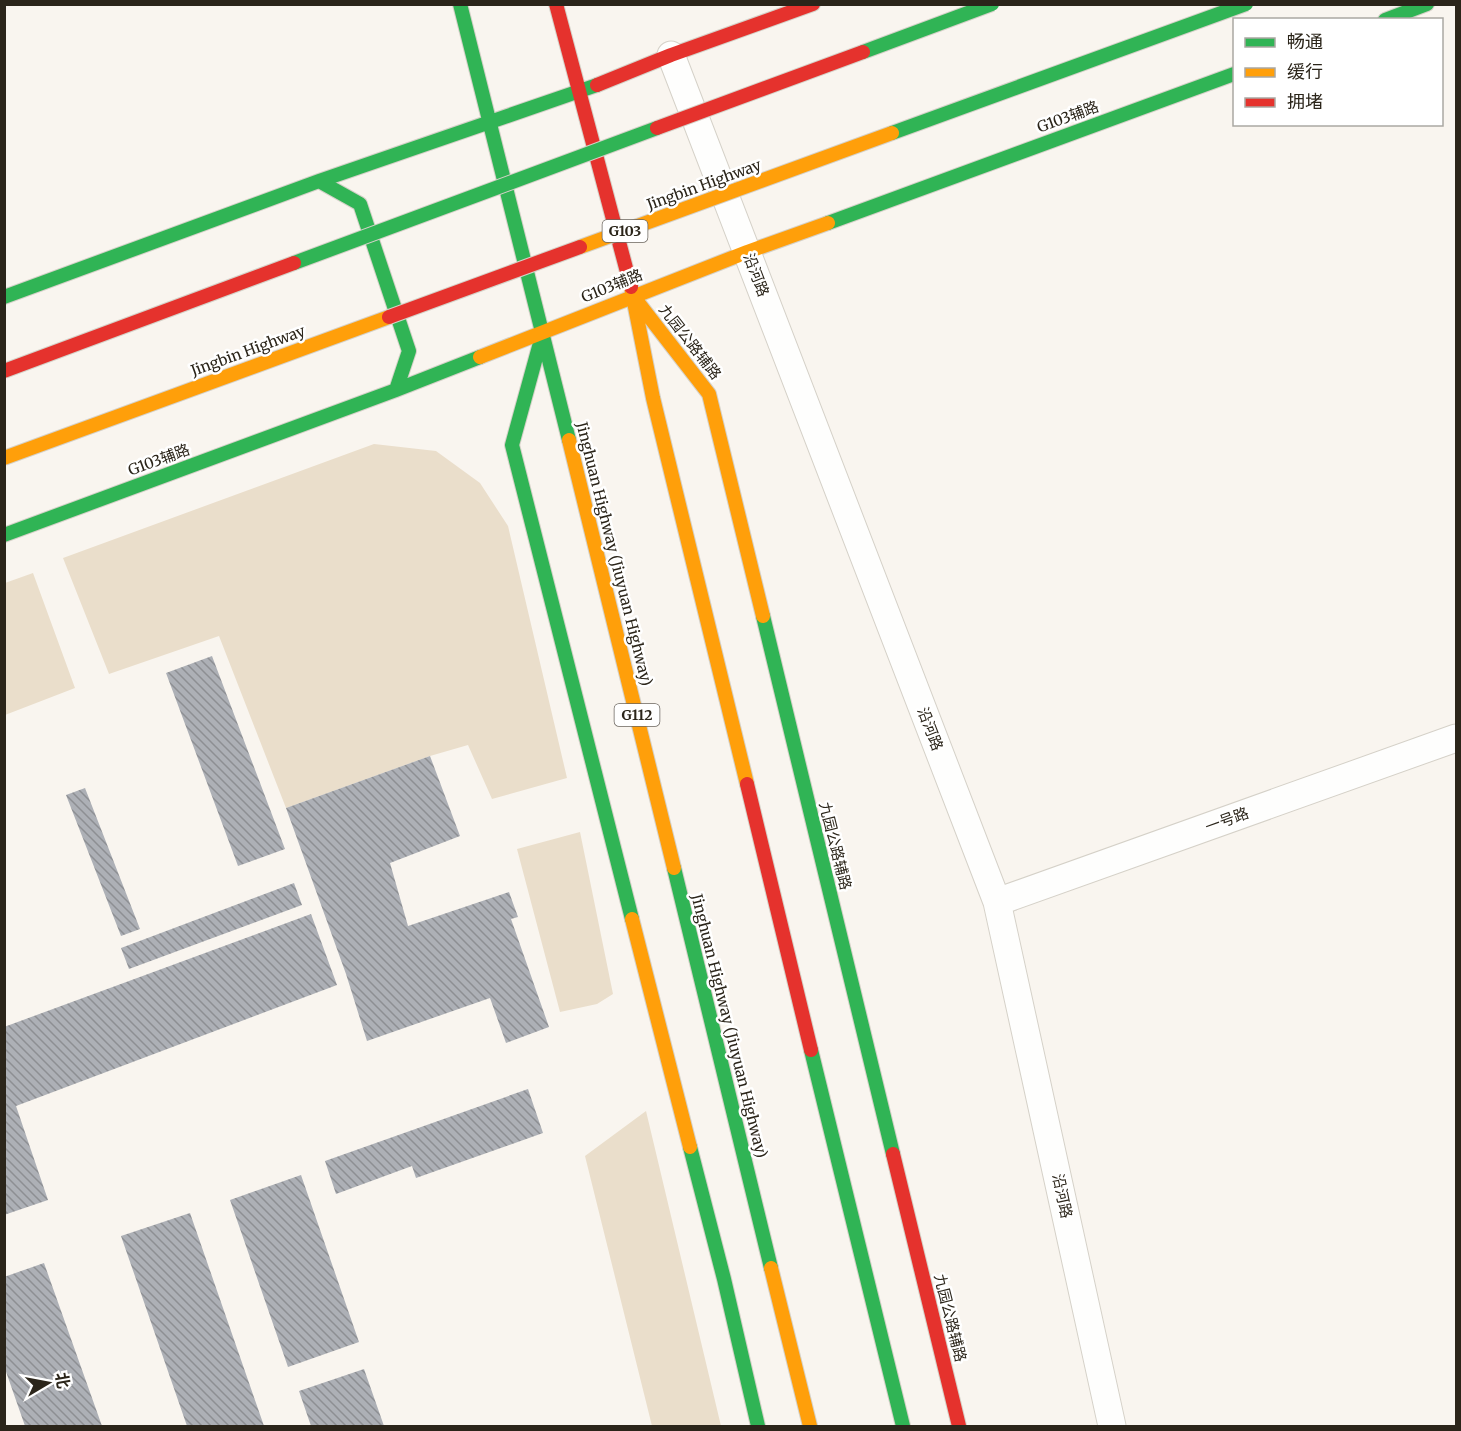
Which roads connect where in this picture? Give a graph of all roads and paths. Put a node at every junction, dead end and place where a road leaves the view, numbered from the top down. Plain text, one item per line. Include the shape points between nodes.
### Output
1 (460, 4) edge
2 (556, 4) edge
3 (813, 4) edge
4 (992, 4) edge
5 (1246, 4) edge
6 (1427, 4) edge
7 (1390, 18) edge
8 (671, 55) junction
9 (1233, 74) edge
10 (578, 93) junction
11 (489, 122) junction
12 (320, 181) junction
13 (747, 252) junction
14 (633, 296) junction
15 (4, 297) edge
16 (543, 332) junction
17 (4, 371) edge
18 (396, 390) junction
19 (4, 458) edge
20 (4, 535) edge
21 (1456, 738) edge
22 (997, 902) junction
23 (758, 1426) edge
24 (810, 1426) edge
25 (903, 1426) edge
26 (959, 1426) edge
27 (1112, 1426) edge

1 - 11 main road, Jinghuan Highway (Jiuyuan Highway) / G112
2 - 10 main road
3 - 8 main road
4 - 17 main road, bridge
5 - 19 main road, Jingbin Highway / G103, bridge
6 - 7 main road
8 - 10 main road
8 - 13 street, 沿河路
9 - 13 main road, G103辅路
10 - 11 main road
10 - 14 main road
11 - 12 main road
11 - 16 main road, Jinghuan Highway (Jiuyuan Highway) / G112
12 - 15 main road
12 - 18 main road via 360,204 410,351
13 - 14 main road, G103辅路
13 - 22 street, 沿河路
14 - 16 main road, G103辅路
14 - 25 main road via 656,409
14 - 26 main road, 九园公路辅路 via 709,394
16 - 18 main road, G103辅路
16 - 23 main road via 512,445
16 - 24 main road, Jinghuan Highway (Jiuyuan Highway) / G112
18 - 20 main road, G103辅路
21 - 22 street, 一号路
22 - 27 street, 沿河路

